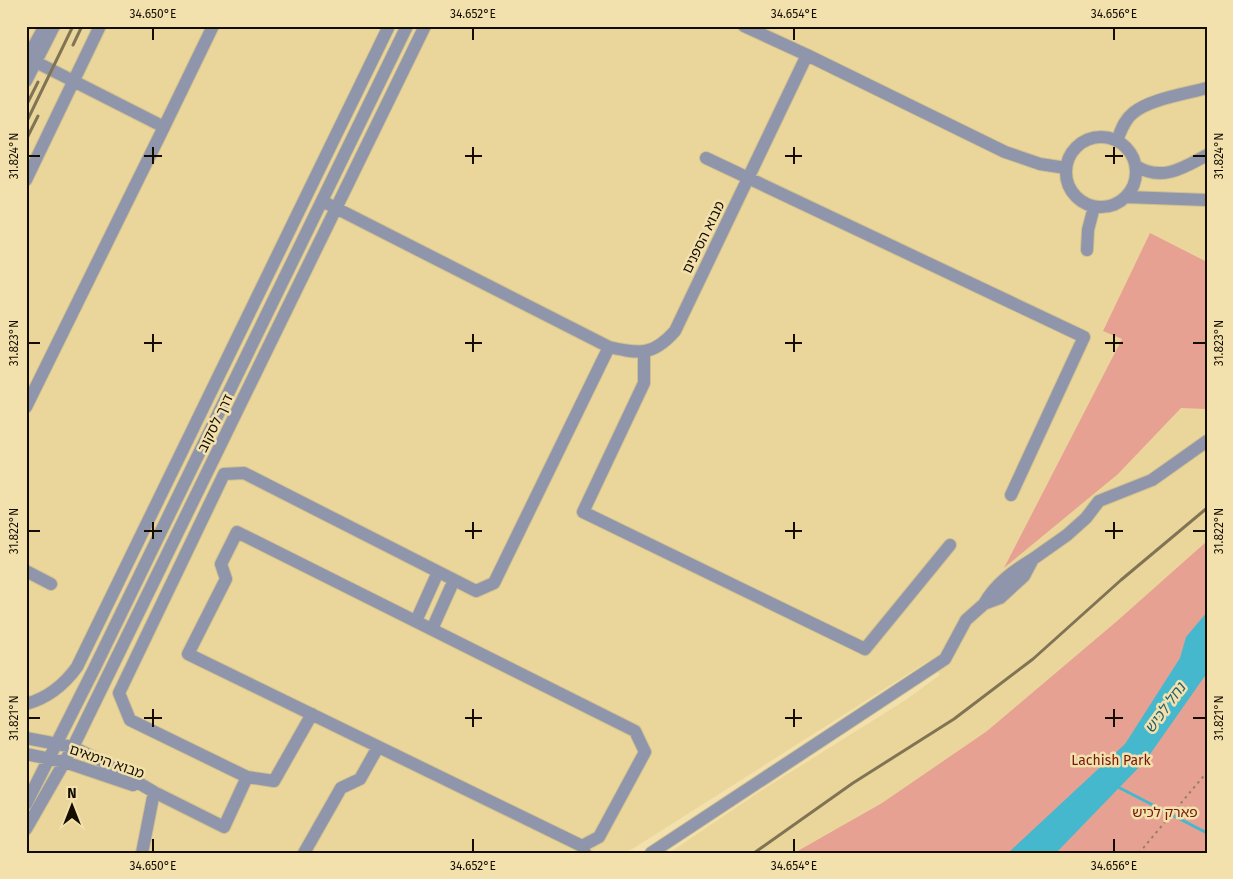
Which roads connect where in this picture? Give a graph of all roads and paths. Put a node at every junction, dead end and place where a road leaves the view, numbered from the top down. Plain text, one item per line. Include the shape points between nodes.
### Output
1 (45, 26) edge
2 (54, 26) edge
3 (100, 26) edge
4 (213, 26) edge
5 (389, 26) edge
6 (407, 26) edge
7 (425, 26) edge
8 (744, 26) edge
9 (807, 55) junction
10 (29, 59) edge
11 (26, 80) edge
12 (74, 81) junction
13 (1207, 88) edge
14 (164, 127) junction
15 (1117, 140) junction
16 (1207, 155) edge
17 (706, 158) dead end
18 (1136, 166) junction
19 (1066, 168) junction
20 (748, 179) junction
21 (26, 180) edge
22 (1126, 197) junction
23 (1207, 200) edge
24 (322, 201) junction
25 (1094, 206) junction
26 (336, 208) junction
27 (1087, 250) dead end
28 (609, 347) junction
29 (644, 352) junction
30 (26, 406) edge
31 (1207, 441) edge
32 (1011, 495) dead end
33 (950, 545) dead end
34 (26, 571) edge
35 (438, 572) junction
36 (454, 580) junction
37 (51, 584) dead end
38 (416, 622) junction
39 (432, 629) junction
40 (26, 704) edge
41 (312, 714) junction
42 (26, 738) edge
43 (57, 744) junction
44 (378, 747) junction
45 (73, 748) junction
46 (26, 754) edge
47 (50, 758) junction
48 (65, 762) junction
49 (1207, 772) edge
50 (247, 778) junction
51 (154, 792) junction
52 (26, 804) edge
53 (26, 829) edge
54 (583, 849) edge
55 (145, 852) edge
56 (304, 853) edge
57 (651, 853) edge
58 (1139, 853) edge

1 - 10 street
2 - 10 street
3 - 12 street
4 - 14 street
5 - 40 street via 77,667 67,681 51,693
6 - 24 street, דרך לסקוב
7 - 26 street, דרך לסקוב
8 - 9 street
9 - 19 street via 1005,152 1040,164
9 - 20 street, מבוא הספנים
10 - 11 street
10 - 12 street
12 - 14 street
12 - 21 street
13 - 15 street via 1153,103 1133,113
14 - 30 street
15 - 18 street via 1126,146
15 - 19 street via 1095,137 1084,141 1075,148
16 - 18 street via 1165,174 1146,172
17 - 20 street
18 - 22 street via 1133,188
19 - 25 street via 1066,179 1076,197
20 - 29 street, מבוא הספנים via 676,331 656,348
20 - 32 street via 1084,337
22 - 23 street
22 - 25 street via 1112,206
24 - 26 street
24 - 43 street, דרך לסקוב
25 - 27 street
26 - 28 street
26 - 45 street, דרך לסקוב
28 - 29 street
28 - 36 street via 494,583 476,591
29 - 33 street via 644,383 583,512 864,649
31 - 57 street via 1152,480 1099,501 1067,535 1033,559 1024,576 1000,598 984,604 966,620 945,659
34 - 37 street
35 - 36 street
35 - 38 street
35 - 50 street via 244,473 224,474 119,693 130,720
36 - 39 street
38 - 39 street
38 - 41 street via 237,532 221,564 226,579 188,654
39 - 54 street via 635,731 645,752 599,837
41 - 44 street
41 - 50 street via 274,781
42 - 43 street, מבוא הימאים
43 - 45 street, מבוא הימאים
43 - 47 street, דרך לסקוב
44 - 54 street
44 - 56 street via 360,779 341,788
45 - 48 street, דרך לסקוב
45 - 51 street, מבוא הימאים
46 - 47 street, מבוא הימאים
47 - 48 street, מבוא הימאים
47 - 52 street, דרך לסקוב
48 - 51 street, מבוא הימאים
48 - 53 street, דרך לסקוב
49 - 58 path
50 - 51 street, מבוא הימאים via 224,827
51 - 55 street

